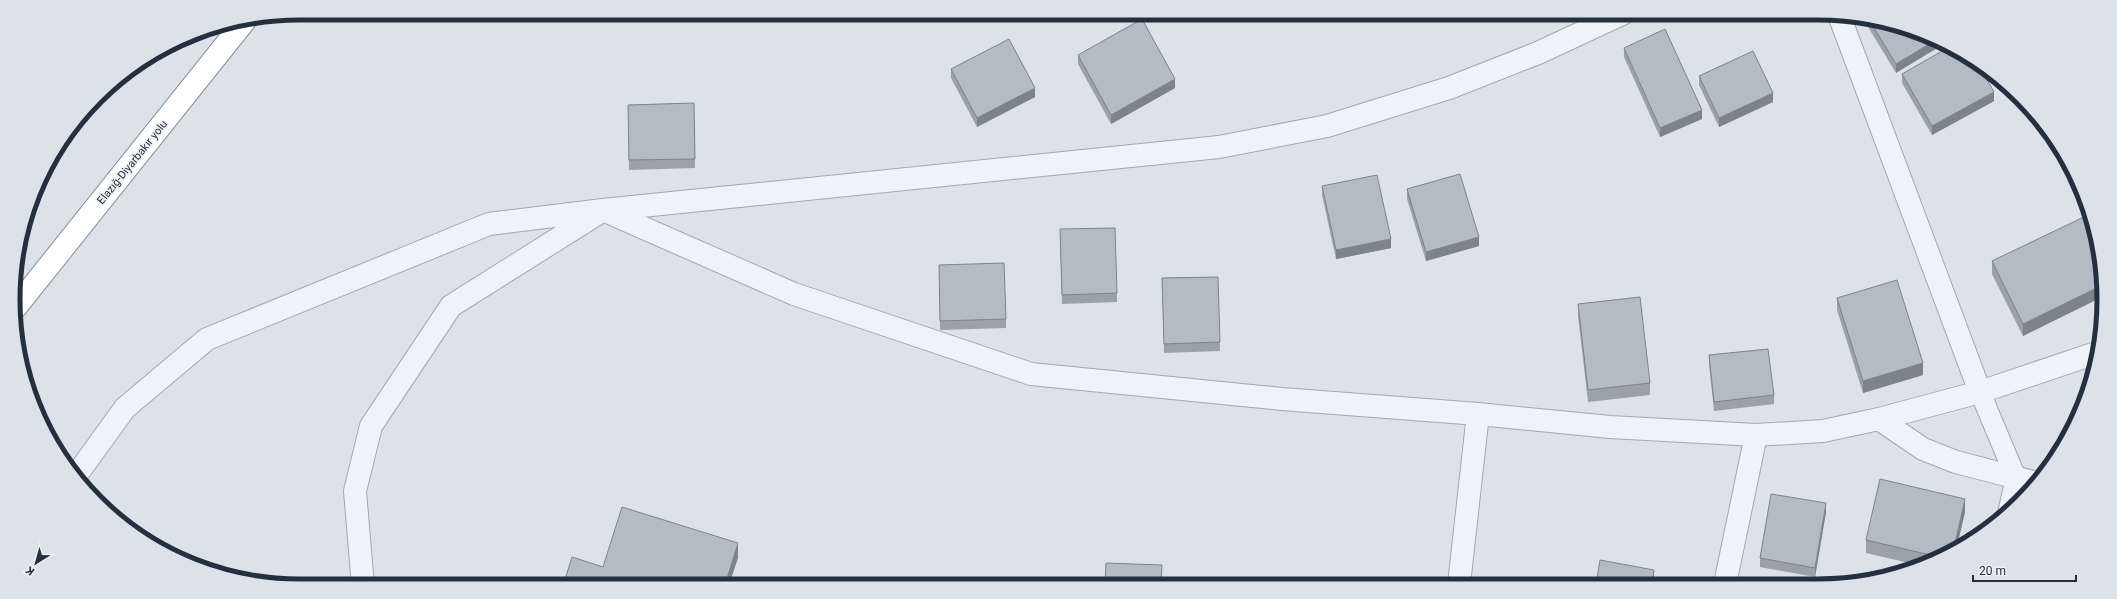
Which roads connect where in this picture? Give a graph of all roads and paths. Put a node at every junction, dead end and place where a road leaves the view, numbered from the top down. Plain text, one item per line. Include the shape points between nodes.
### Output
1 (1609, 20) edge
2 (1841, 21) edge
3 (240, 26) edge
4 (603, 210) junction
5 (20, 301) edge
6 (2092, 354) edge
7 (1980, 392) junction
8 (1478, 414) junction
9 (1879, 419) junction
10 (1756, 435) junction
11 (79, 471) edge
12 (2025, 480) edge
13 (2018, 494) edge
14 (362, 579) edge
15 (1460, 579) edge
16 (1726, 579) edge

1 - 4 street via 1538,53 1449,88 1327,126 1219,147
2 - 7 street
3 - 5 highway, Elazığ-Diyarbakır yolu
4 - 8 street via 794,294 1031,374 1282,399
4 - 11 street via 489,224 207,339 125,408
4 - 14 street via 451,306 371,426 355,491
6 - 7 street
7 - 9 street
7 - 12 lane
8 - 10 street via 1610,427
8 - 15 street
9 - 10 street via 1823,431
9 - 12 street via 1923,449 1956,462
10 - 16 street
12 - 13 lane

